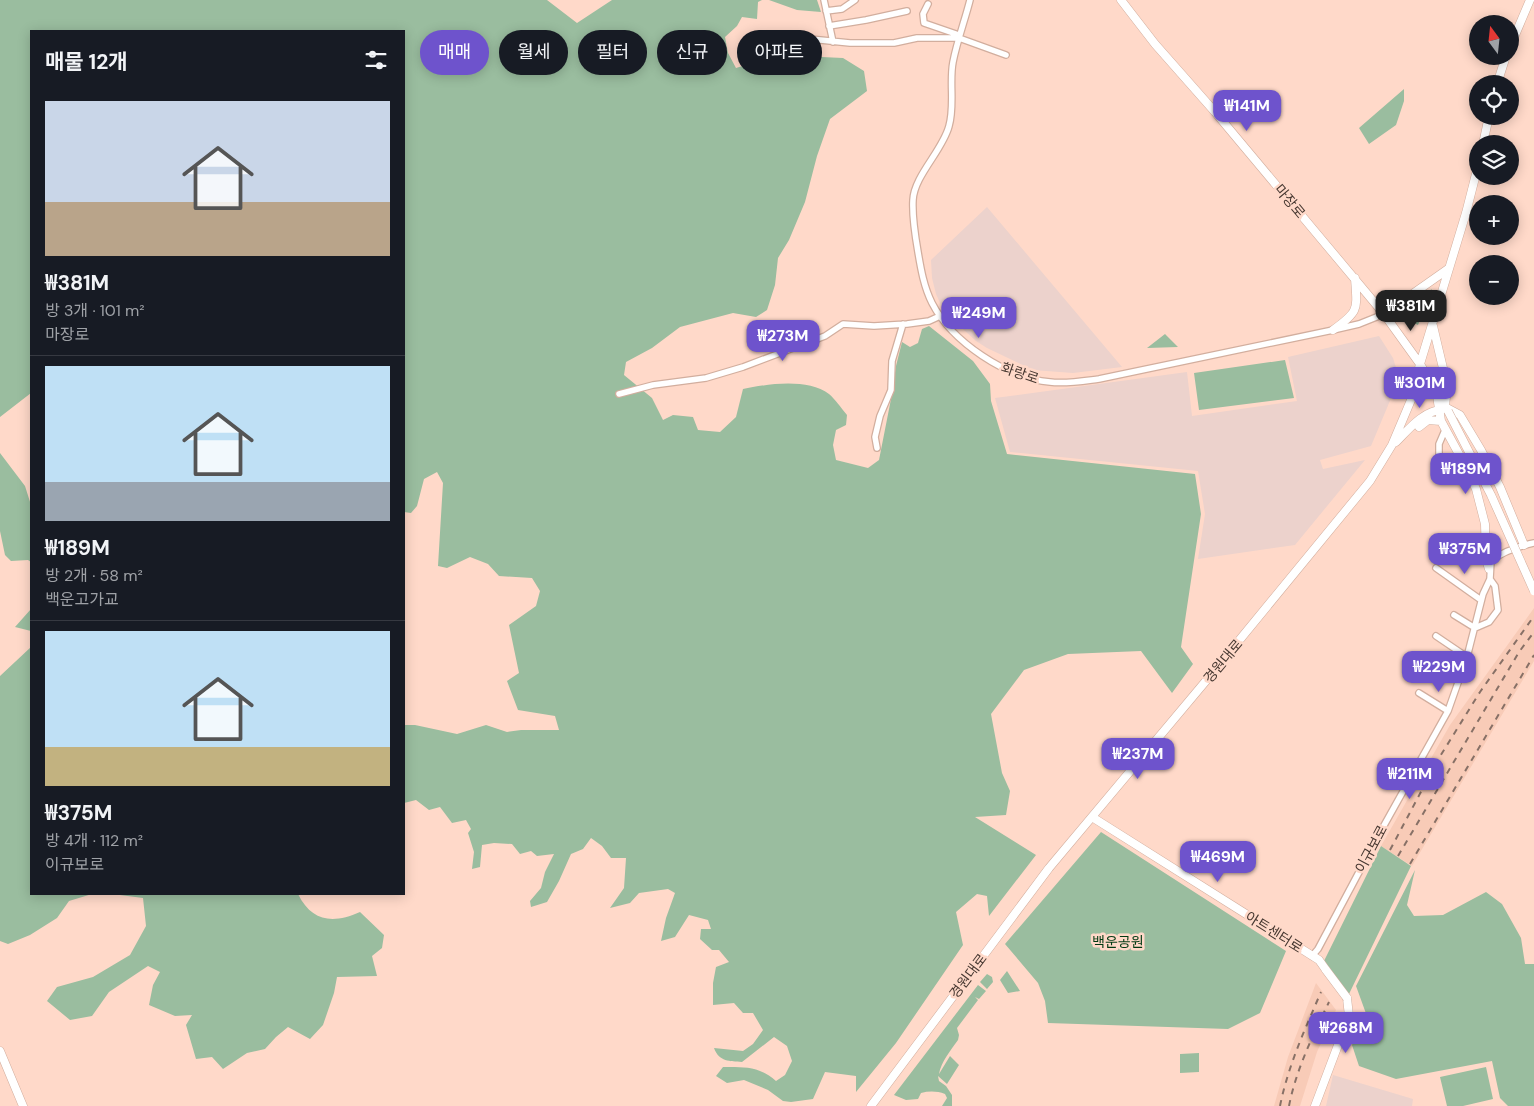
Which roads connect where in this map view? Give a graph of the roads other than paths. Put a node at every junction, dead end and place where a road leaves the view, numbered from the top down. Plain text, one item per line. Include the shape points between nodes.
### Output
1 (824, 0) edge
2 (855, 0) edge
3 (970, 0) edge
4 (1121, 0) edge
5 (1530, 0) edge
6 (928, 4) dead end
7 (826, 11) junction
8 (907, 11) dead end
9 (829, 26) junction
10 (1519, 26) edge
11 (959, 38) junction
12 (822, 41) edge
13 (832, 42) junction
14 (1006, 55) dead end
15 (1473, 185) edge
16 (1448, 269) junction
17 (1355, 278) junction
18 (1384, 314) junction
19 (940, 316) junction
20 (903, 324) junction
21 (1432, 324) junction
22 (1333, 330) junction
23 (1420, 364) junction
24 (619, 394) dead end
25 (1444, 409) junction
26 (1441, 421) junction
27 (1446, 430) junction
28 (1392, 445) junction
29 (877, 448) dead end
30 (1439, 476) dead end
31 (1534, 543) edge
32 (1524, 545) junction
33 (1436, 568) dead end
34 (1489, 569) junction
35 (1490, 579) junction
36 (1534, 591) edge
37 (1482, 600) junction
38 (1454, 614) dead end
39 (1474, 628) junction
40 (1436, 636) dead end
41 (1467, 657) junction
42 (1419, 693) dead end
43 (1448, 711) junction
44 (1092, 818) junction
45 (1312, 956) junction
46 (0, 1051) edge
47 (23, 1106) edge
48 (871, 1106) edge
49 (1315, 1106) edge

1 - 7 street
2 - 7 street via 842,9
3 - 11 street, 화랑로
4 - 17 main road, 마장로
5 - 10 main road
6 - 11 street via 923,14 924,23
7 - 9 street
8 - 9 street
9 - 13 street
11 - 13 street via 917,38 894,43
11 - 14 street
11 - 19 street, 화랑로 via 952,63 950,124 917,184 913,198 924,284
12 - 13 street
15 - 16 main road, 경원대로
16 - 18 main road
16 - 21 main road, 경원대로
17 - 18 main road, 마장로
17 - 22 main road via 1355,310
18 - 22 street, 화랑로
18 - 23 main road, 마장로
19 - 20 street via 929,321
19 - 22 street, 화랑로 via 958,337 996,365 1025,378 1050,382 1099,379
20 - 24 street via 843,324 825,336 743,367 706,378
20 - 29 street via 892,361 891,390 875,437
21 - 23 main road, 경원대로
21 - 25 main road via 1446,386
23 - 25 main road, 마장로
23 - 28 main road, 경원대로 via 1411,400
25 - 26 main road
25 - 28 main road via 1426,415
25 - 32 main road via 1460,415 1481,450
25 - 36 main road, 마장로, bridge via 1491,495
26 - 27 main road
26 - 28 main road via 1428,420
27 - 30 street via 1440,444
27 - 34 main road via 1476,489 1485,524
28 - 44 main road, 경원대로 via 1362,492
31 - 32 street
32 - 34 street via 1496,557
33 - 37 street
34 - 35 street, 이규보로
35 - 37 street, 이규보로
35 - 39 street via 1495,586 1498,610 1489,622
37 - 39 street, 이규보로
38 - 39 street
39 - 41 street, 이규보로
40 - 41 street
41 - 43 street, 이규보로
42 - 43 street
43 - 45 street, 이규보로
44 - 45 main road, 아트센터로
44 - 48 main road, 경원대로 via 1049,868
45 - 49 main road, 아트센터로, bridge via 1319,960 1347,998 1349,1016
46 - 47 main road

